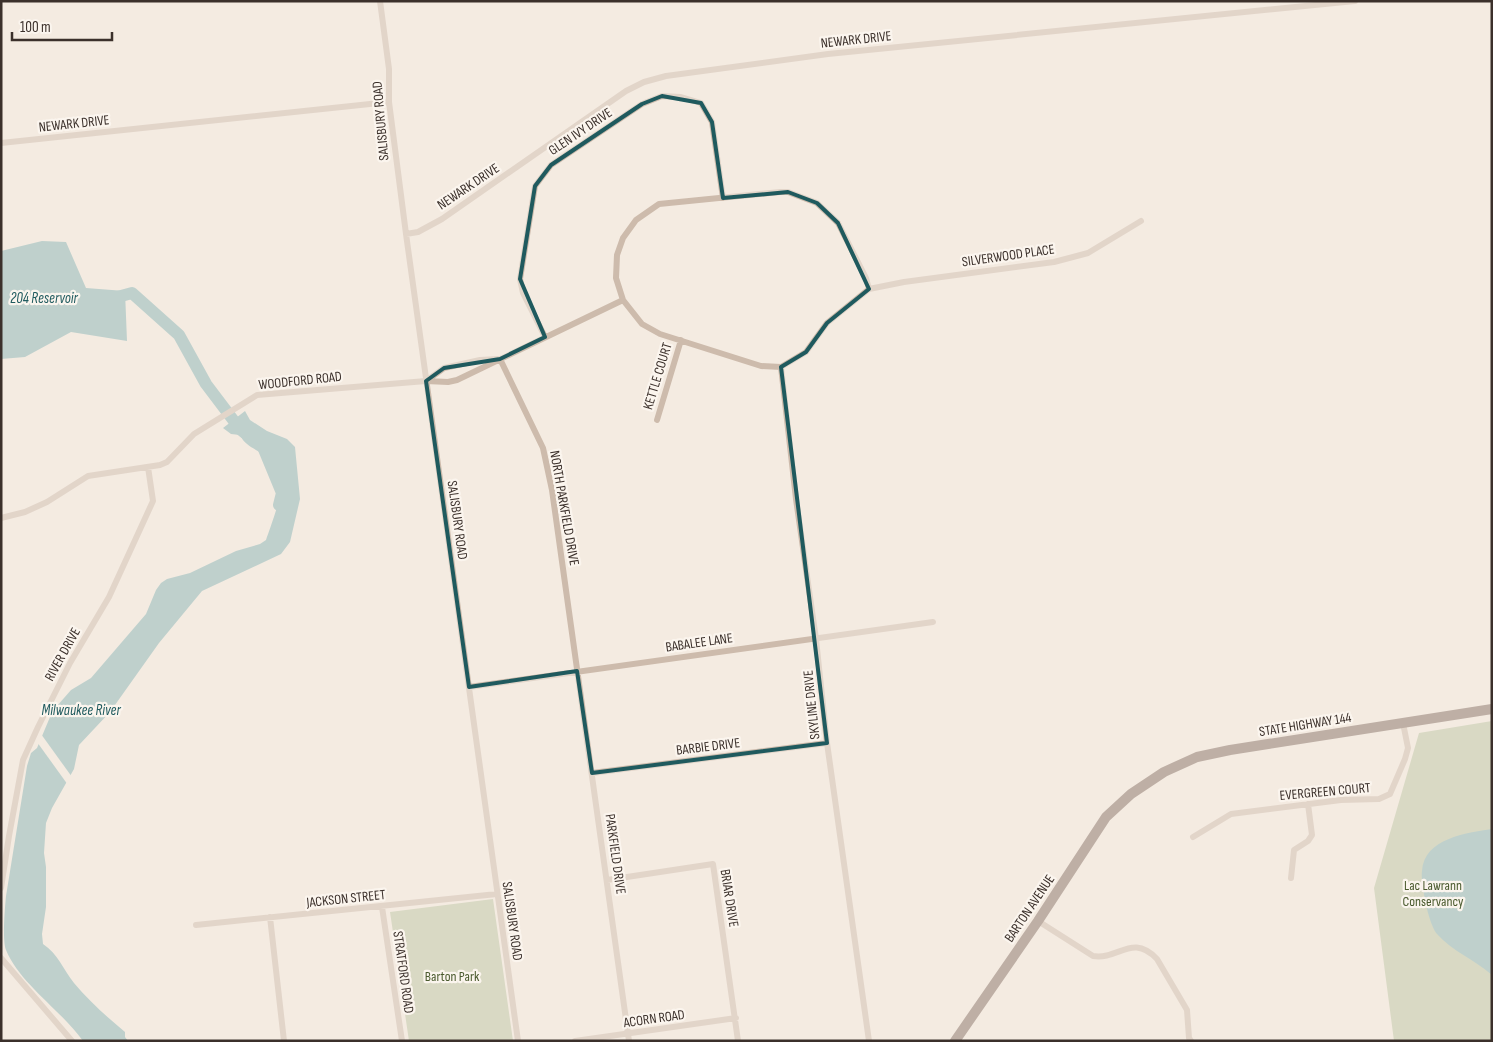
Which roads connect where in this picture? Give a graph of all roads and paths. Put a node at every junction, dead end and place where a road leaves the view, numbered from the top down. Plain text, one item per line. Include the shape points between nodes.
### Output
1 (380, 1) edge
2 (1355, 1) edge
3 (389, 102) junction
4 (1, 143) edge
5 (723, 198) junction
6 (1141, 221) dead end
7 (406, 234) junction
8 (870, 289) junction
9 (624, 300) junction
10 (545, 337) junction
11 (681, 340) junction
12 (500, 359) junction
13 (781, 366) junction
14 (426, 381) junction
15 (657, 420) dead end
16 (148, 467) junction
17 (1, 518) edge
18 (933, 622) dead end
19 (816, 639) junction
20 (578, 671) junction
21 (469, 687) junction
22 (1492, 708) edge
23 (1404, 723) junction
24 (827, 743) junction
25 (592, 773) junction
26 (1131, 794) joint
27 (1308, 804) junction
28 (1193, 837) dead end
29 (1291, 878) dead end
30 (607, 880) junction
31 (1, 888) edge
32 (497, 894) junction
33 (382, 907) junction
34 (270, 917) junction
35 (1038, 920) junction
36 (196, 925) dead end
37 (1, 958) edge
38 (736, 1018) junction
39 (628, 1038) edge
40 (72, 1041) edge
41 (284, 1041) edge
42 (402, 1041) edge
43 (518, 1041) edge
44 (575, 1041) edge
45 (738, 1041) edge
46 (869, 1041) edge
47 (955, 1041) edge
48 (1191, 1041) edge

1 - 3 street, SALISBURY ROAD via 389,69
2 - 7 street, NEWARK DRIVE via 828,54 666,76 626,91 442,219 418,232
3 - 4 street, NEWARK DRIVE
3 - 7 street, SALISBURY ROAD
5 - 8 street via 788,192 817,203 838,223
5 - 9 street via 659,204 636,220 623,238 617,255 616,278
5 - 10 street, GLEN IVY DRIVE via 712,122 702,103 681,97 662,96 642,104 551,165 535,186 520,279 523,293
6 - 8 street, SILVERWOOD PLACE via 1088,254 1054,262
7 - 14 street, SALISBURY ROAD
8 - 13 street via 827,323 806,352
9 - 10 street, WOODFORD ROAD
9 - 11 street via 642,324
10 - 12 street, WOODFORD ROAD
11 - 13 street via 761,366
11 - 15 street, KETTLE COURT
12 - 14 street, WOODFORD ROAD via 456,380
12 - 14 street, WOODFORD ROAD via 444,368
12 - 20 street, NORTH PARKFIELD DRIVE via 542,448 552,490
13 - 19 street, SKYLINE DRIVE
14 - 16 street, WOODFORD ROAD via 257,394 194,434 167,462
14 - 21 street, SALISBURY ROAD
16 - 17 street, WOODFORD ROAD via 88,476 47,502
16 - 31 street, RIVER DRIVE via 153,501 109,597 70,664 23,760
18 - 19 street, BABALEE LANE
19 - 20 street, BABALEE LANE
19 - 24 street, SKYLINE DRIVE
20 - 21 street, BABALEE LANE
20 - 25 street, PARKFIELD DRIVE
21 - 32 street, SALISBURY ROAD
22 - 23 main road, STATE HIGHWAY 144
23 - 26 main road, STATE HIGHWAY 144 via 1197,757 1164,772
23 - 27 street, EVERGREEN COURT via 1408,748 1406,759 1390,794 1379,799
24 - 25 street, BARBIE DRIVE
24 - 46 street, SKYLINE DRIVE
25 - 30 street, PARKFIELD DRIVE
26 - 35 main road, BARTON AVENUE via 1106,817
27 - 28 street, EVERGREEN COURT via 1230,814
27 - 29 street via 1312,835 1294,850
30 - 38 street, BRIAR DRIVE via 713,864
30 - 39 street, PARKFIELD DRIVE
32 - 33 street, JACKSON STREET
32 - 43 street, SALISBURY ROAD
33 - 34 street, JACKSON STREET
33 - 42 street, STRATFORD ROAD
34 - 36 street, JACKSON STREET
34 - 41 street
35 - 47 main road, BARTON AVENUE
35 - 48 street via 1093,956 1103,958 1136,947 1150,952 1186,1010
37 - 40 street
38 - 39 street, ACORN ROAD
38 - 45 street, BRIAR DRIVE
39 - 44 street, ACORN ROAD

